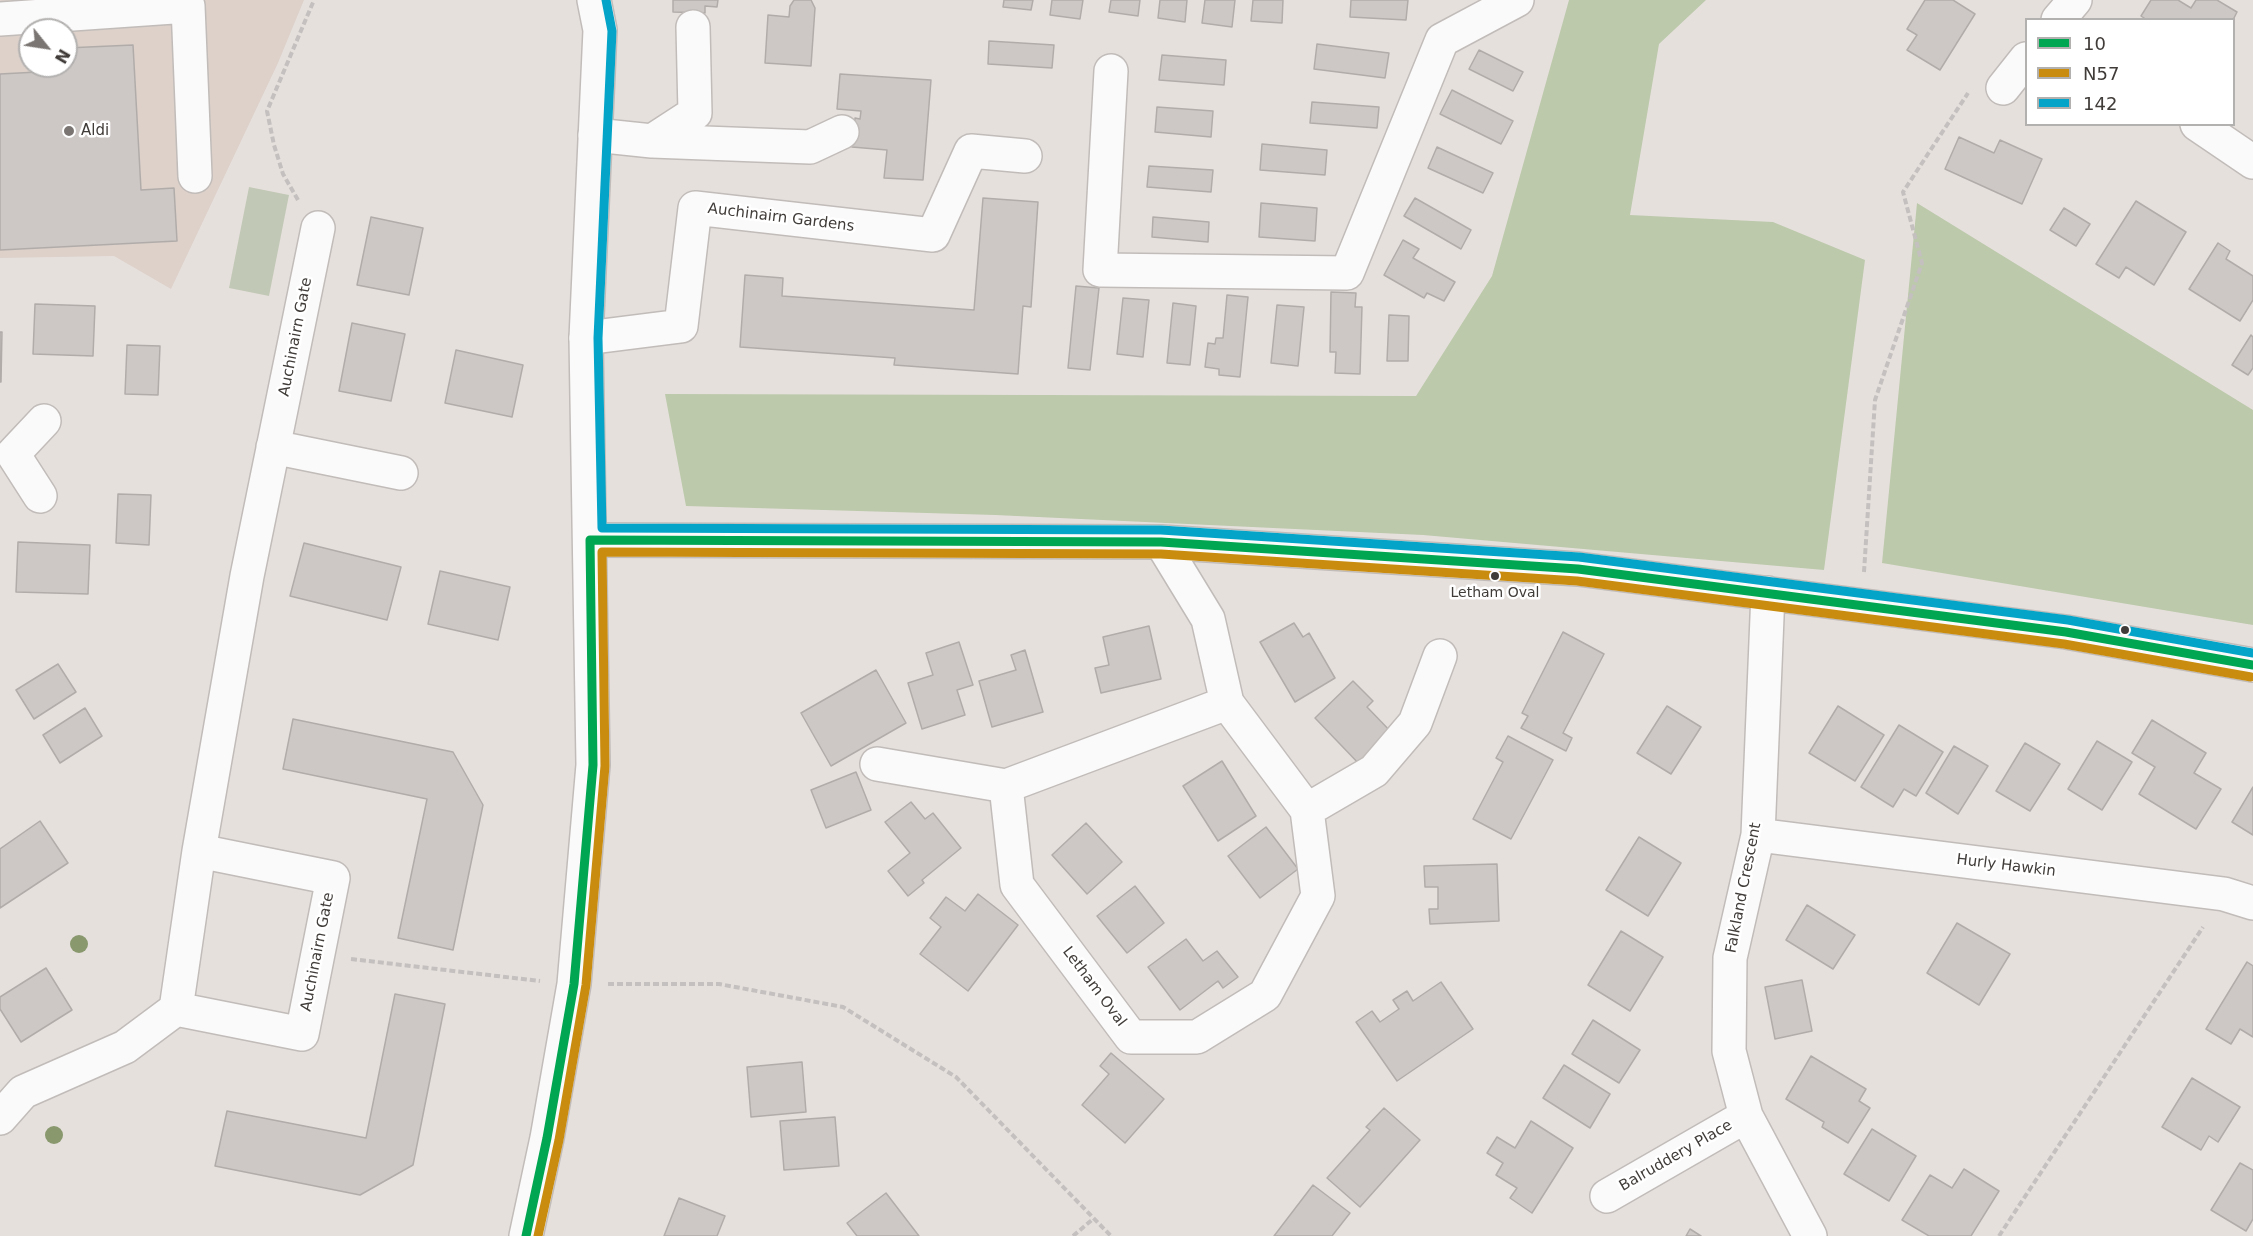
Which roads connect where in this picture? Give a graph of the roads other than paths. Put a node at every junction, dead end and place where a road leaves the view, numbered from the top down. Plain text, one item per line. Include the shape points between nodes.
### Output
1 (594, 0) edge
2 (1517, 0) edge
3 (2075, 0) edge
4 (2060, 18) edge
5 (0, 19) edge
6 (693, 27) dead end
7 (2025, 60) edge
8 (1111, 70) dead end
9 (2003, 88) road end
10 (2200, 126) edge
11 (842, 132) dead end
12 (595, 135) junction
13 (652, 141) junction
14 (1025, 156) dead end
15 (2253, 162) edge
16 (195, 176) dead end
17 (318, 228) road end
18 (586, 338) junction
19 (44, 422) dead end
20 (273, 447) junction
21 (6, 454) edge
22 (401, 473) dead end
23 (40, 496) dead end
24 (590, 540) junction
25 (1161, 542) junction
26 (1768, 593) junction
27 (1440, 656) dead end
28 (2253, 665) edge
29 (1227, 703) junction
30 (877, 764) dead end
31 (1006, 786) junction
32 (1307, 810) junction
33 (1758, 835) junction
34 (199, 851) junction
35 (2239, 898) edge
36 (176, 1009) junction
37 (1746, 1116) junction
38 (0, 1118) edge
39 (1607, 1196) dead end
40 (526, 1236) edge
41 (1810, 1236) edge

1 - 12 street via 600,30
2 - 8 street via 1442,40 1347,273 1100,270
3 - 4 street
5 - 16 street via 188,6
6 - 13 street via 695,112
7 - 9 street
10 - 15 street
11 - 13 street via 810,147
12 - 13 street
12 - 18 street
14 - 18 street, Auchinairn Gardens via 970,151 933,236 695,208 681,326
17 - 20 street, Auchinairn Gate
18 - 24 street
19 - 21 street
20 - 22 street
20 - 34 street, Auchinairn Gate
21 - 23 street
24 - 25 street
24 - 40 street via 593,765 573,984
25 - 26 street via 1578,569
25 - 29 street, Letham Oval via 1208,619
26 - 28 street via 2066,632
26 - 33 street, Falkland Crescent
27 - 32 street via 1415,723 1374,771
29 - 31 street
29 - 32 street, Letham Oval
30 - 31 street
31 - 32 street, Letham Oval via 1017,885 1131,1037 1197,1037 1265,995 1318,896
33 - 35 street, Hurly Hawkin
33 - 37 street, Falkland Crescent via 1730,958 1729,1050
34 - 36 street, Auchinairn Gate
34 - 36 street, Auchinairn Gate via 333,878 302,1034
36 - 38 street via 125,1047 23,1092
37 - 39 street, Balruddery Place
37 - 41 street, Falkland Crescent

